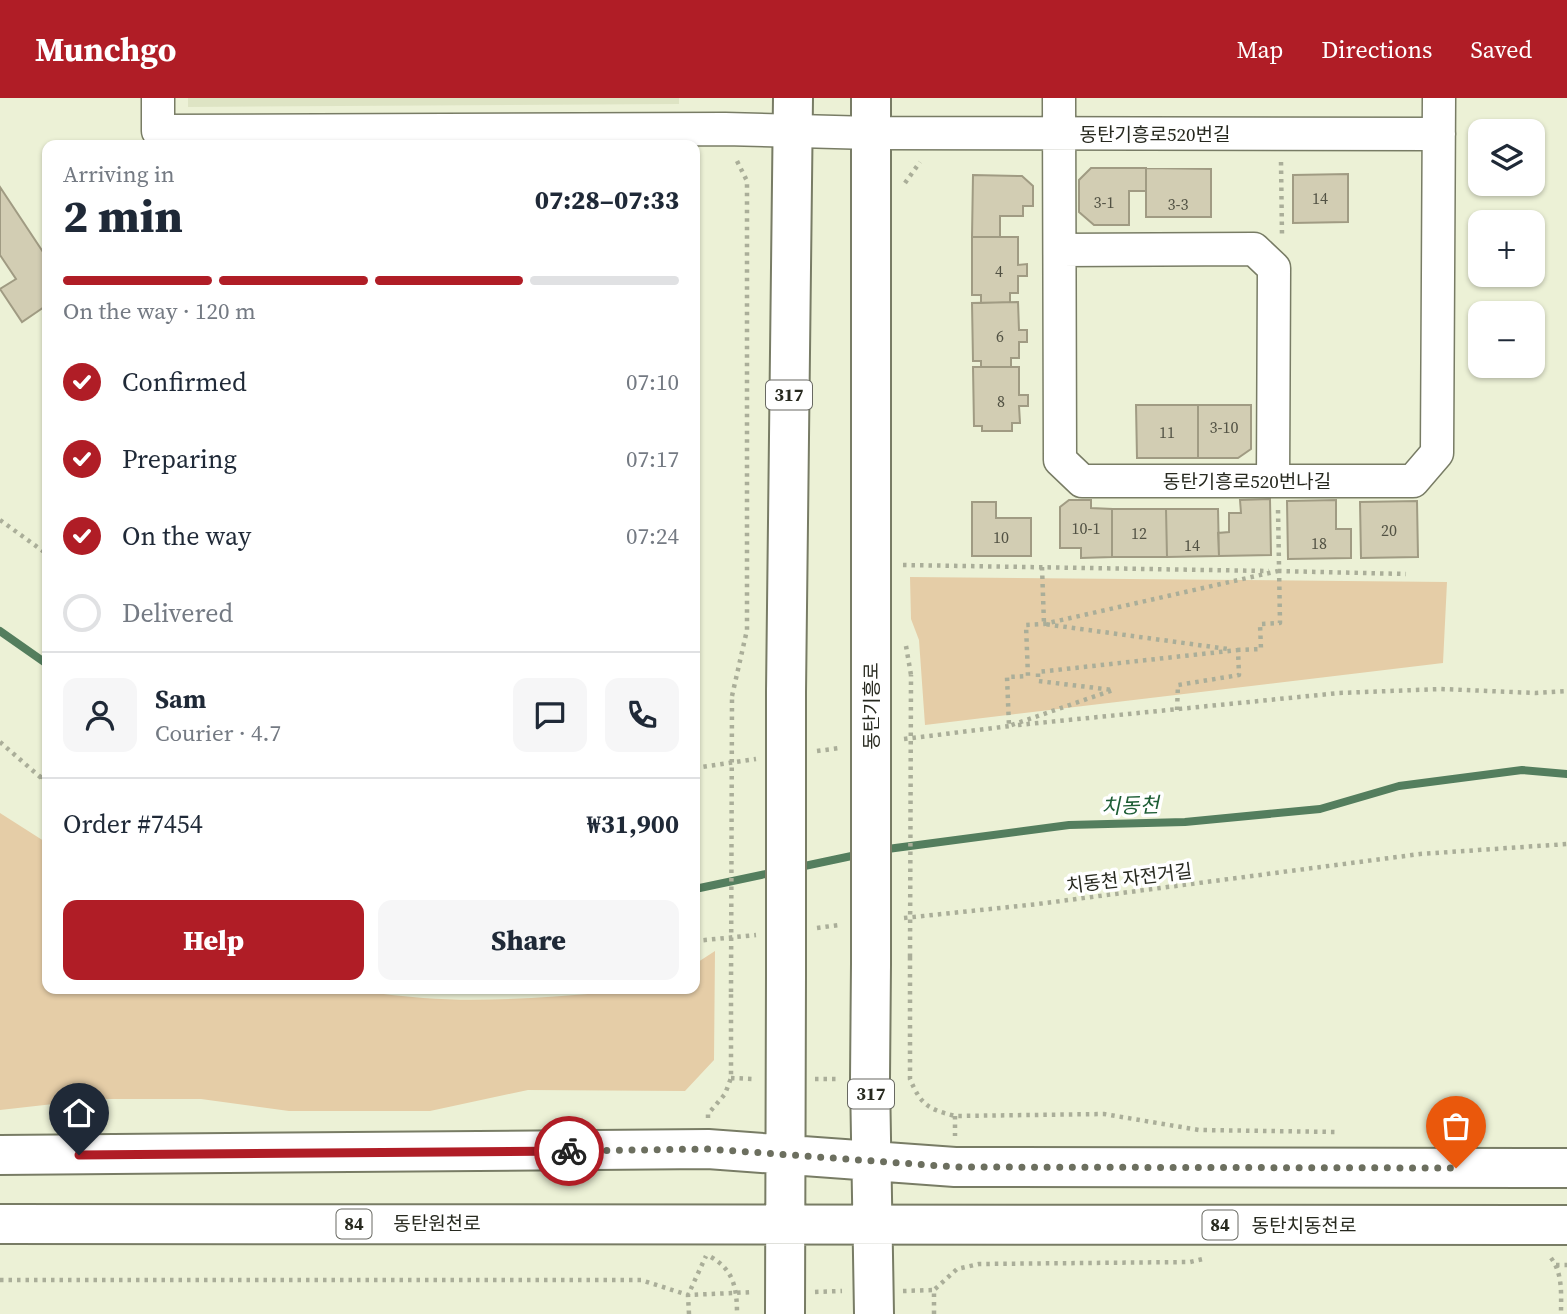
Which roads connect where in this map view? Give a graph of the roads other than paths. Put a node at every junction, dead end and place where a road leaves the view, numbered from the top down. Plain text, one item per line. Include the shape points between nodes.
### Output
1 (158, 98) edge
2 (1059, 98) edge
3 (1439, 98) edge
4 (793, 115) edge
5 (871, 116) edge
6 (1059, 134) junction
7 (1439, 134) junction
8 (1060, 250) junction
9 (1273, 481) junction
10 (0, 1155) edge
11 (785, 1155) junction
12 (873, 1162) junction
13 (1567, 1168) edge
14 (0, 1224) edge
15 (785, 1224) junction
16 (873, 1225) junction
17 (1567, 1225) edge
18 (785, 1303) edge
19 (874, 1303) edge

1 - 4 street, 동탄기흥로520번길 via 159,131 726,129
2 - 6 street, 동탄기흥로520번나길
3 - 7 street, 동탄기흥로520번나길
4 - 5 street, 동탄기흥로520번길
4 - 11 main road, 317, bridge
5 - 6 street, 동탄기흥로520번길
5 - 12 main road, 동탄기흥로 / 317, bridge
6 - 7 street, 동탄기흥로520번길
6 - 8 street, 동탄기흥로520번나길
7 - 9 street, 동탄기흥로520번나길 via 1437,453 1413,481
8 - 9 street, 동탄기흥로520번나길 via 1060,460 1082,481
8 - 9 street via 1254,249 1274,268
10 - 11 main road via 708,1149
11 - 12 main road
11 - 15 main road, 317
12 - 13 main road via 956,1167
12 - 16 main road, 동탄기흥로 / 317
14 - 15 main road, 동탄원천로 / 84
15 - 16 main road, 동탄원천로 / 84
15 - 18 main road, 317
16 - 17 main road, 동탄치동천로 / 84
16 - 19 main road, 동탄기흥로 / 317

